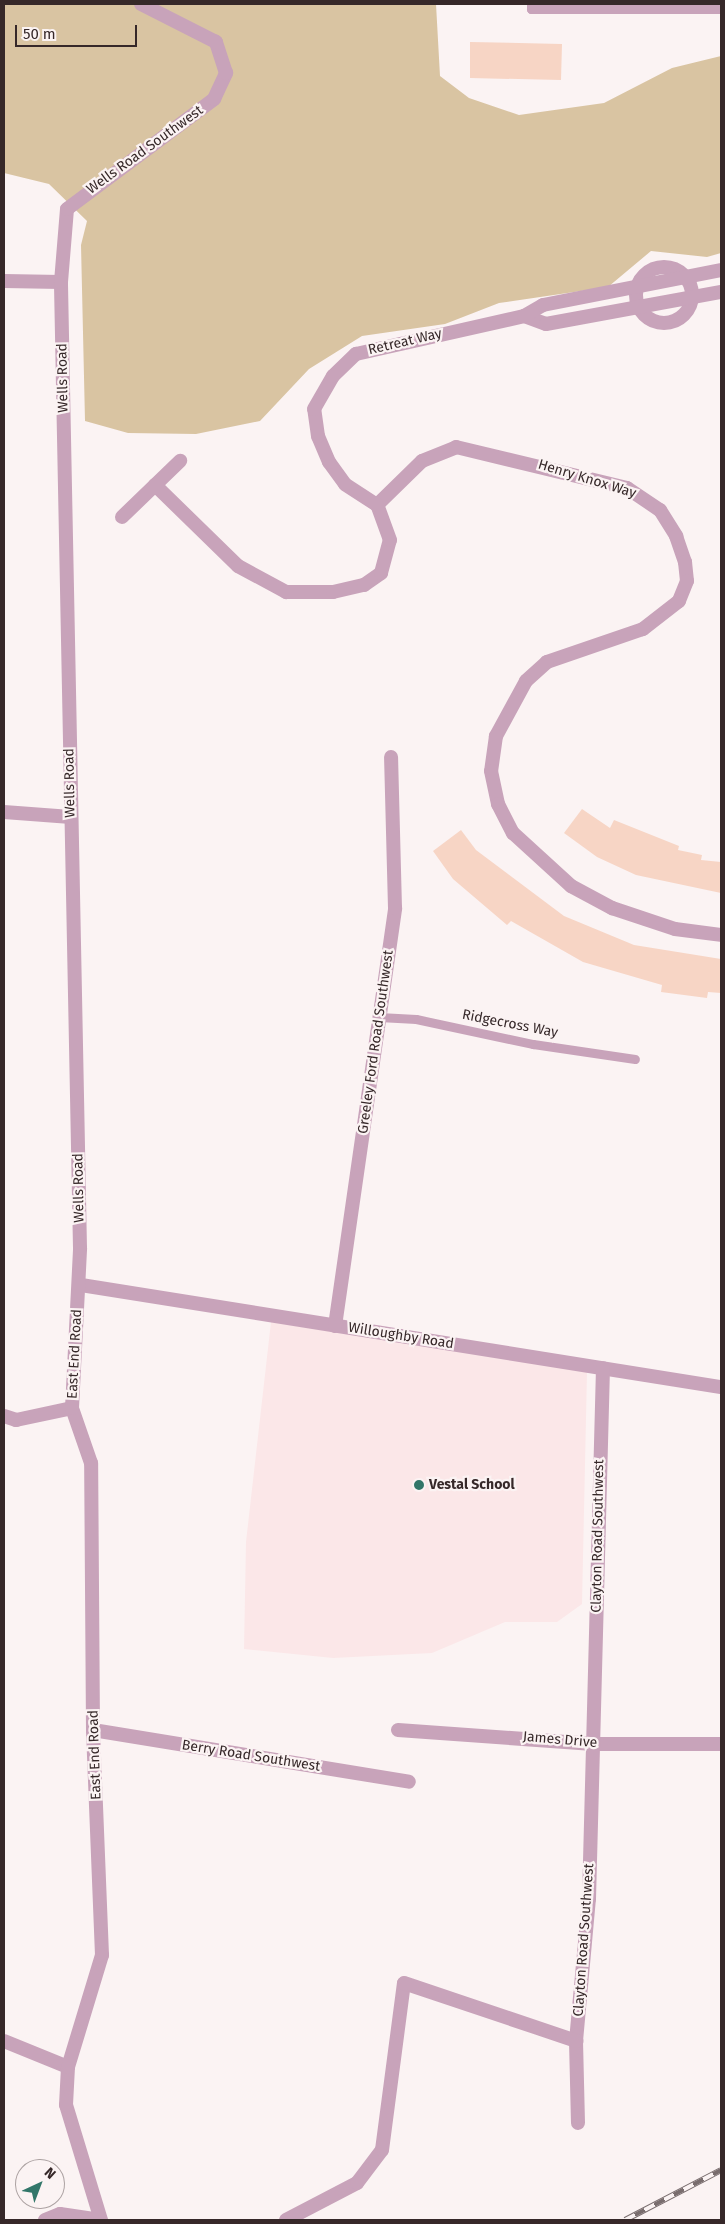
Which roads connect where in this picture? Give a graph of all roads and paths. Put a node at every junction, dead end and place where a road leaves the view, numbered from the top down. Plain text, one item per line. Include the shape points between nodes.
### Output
1 (141, 4) edge
2 (531, 4) edge
3 (721, 9) edge
4 (721, 270) edge
5 (687, 278) junction
6 (4, 281) edge
7 (61, 282) junction
8 (636, 289) junction
9 (721, 292) edge
10 (692, 301) junction
11 (640, 310) junction
12 (524, 316) junction
13 (180, 461) dead end
14 (156, 485) junction
15 (377, 505) junction
16 (122, 517) dead end
17 (391, 757) dead end
18 (4, 812) edge
19 (71, 817) junction
20 (721, 935) edge
21 (379, 1017) junction
22 (636, 1059) dead end
23 (80, 1284) junction
24 (335, 1326) junction
25 (603, 1368) junction
26 (721, 1387) edge
27 (72, 1408) junction
28 (4, 1416) edge
29 (93, 1730) junction
30 (398, 1730) dead end
31 (593, 1744) junction
32 (721, 1744) edge
33 (409, 1782) dead end
34 (576, 2040) junction
35 (4, 2041) edge
36 (68, 2067) junction
37 (578, 2122) dead end
38 (45, 2220) edge
39 (101, 2220) edge
40 (286, 2220) edge

1 - 7 street, Wells Road Southwest via 216,42 226,73 222,88 170,134 122,164 67,209
2 - 3 lane via 531,9
4 - 5 street
5 - 8 street via 679,271 658,267 648,272
5 - 10 street
6 - 7 street
7 - 19 street, Wells Road
8 - 11 street
8 - 12 street, Retreat Way via 543,305
9 - 10 street
10 - 11 street
11 - 12 street via 546,324
12 - 15 street, Retreat Way via 356,354 337,371 314,409 318,436 345,484
13 - 14 street
14 - 15 street via 238,566 286,592 333,592 364,586 381,573 390,540
14 - 16 street
15 - 20 street, Henry Knox Way via 422,461 456,447 627,488 646,497 660,510 676,536 685,562 687,581 679,601 643,629 547,662 526,681 496,736 492,771 498,804 513,833 571,886 612,908 675,929
17 - 21 street, Greeley Ford Road Southwest via 395,908
18 - 19 street
19 - 23 street, Wells Road
21 - 22 lane, Ridgecross Way via 416,1020 533,1044
21 - 24 street, Greeley Ford Road Southwest
23 - 24 street, Willoughby Road
23 - 27 street, East End Road
24 - 25 street, Willoughby Road
25 - 26 street, Willoughby Road
25 - 31 street, Clayton Road Southwest
27 - 28 street via 16,1420
27 - 29 street, East End Road via 91,1463
29 - 33 street, Berry Road Southwest
29 - 36 street, East End Road via 102,1955
30 - 31 street, James Drive
31 - 32 street, James Drive
31 - 34 street, Clayton Road Southwest via 589,1899
34 - 37 street, Clayton Road Southwest
34 - 40 street via 404,1983 382,2150 357,2183
35 - 36 street
36 - 39 street, East End Road via 66,2105
38 - 39 street via 60,2214

